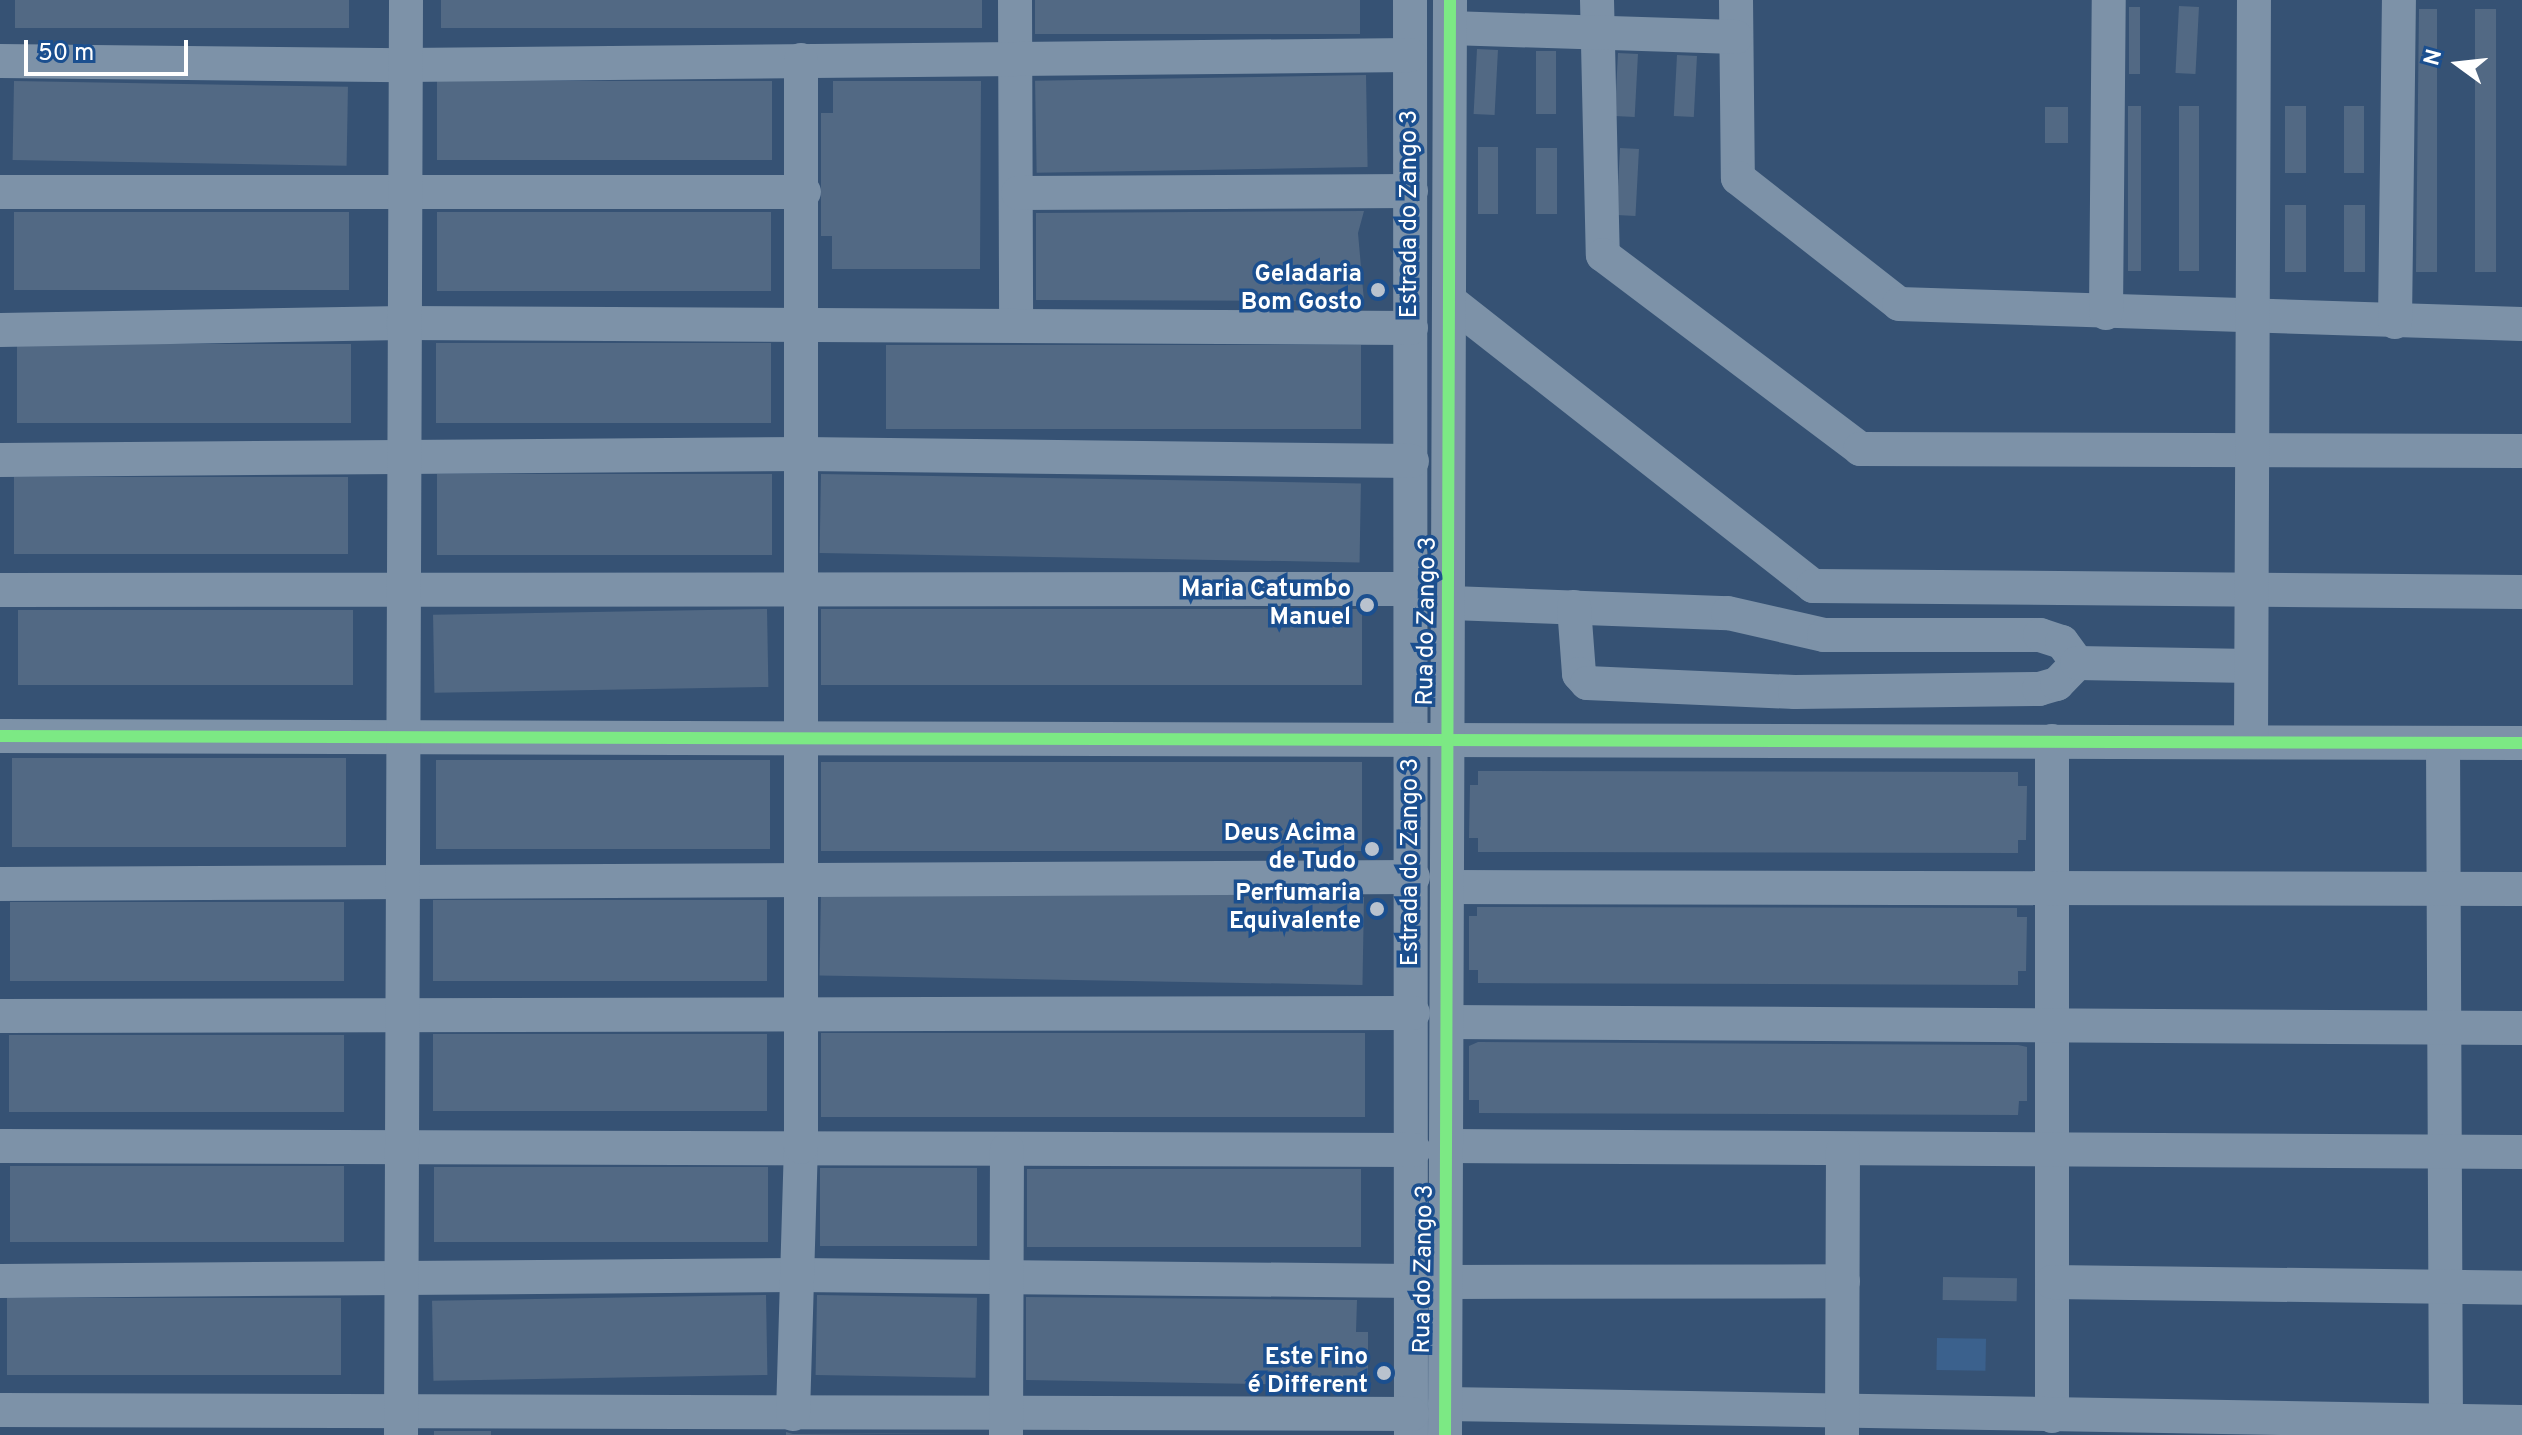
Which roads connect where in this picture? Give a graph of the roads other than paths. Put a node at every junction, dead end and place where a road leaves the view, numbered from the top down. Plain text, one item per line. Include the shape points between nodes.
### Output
1 (406, 0) edge
2 (1015, 0) edge
3 (1410, 0) edge
4 (1736, 0) edge
5 (2109, 0) edge
6 (2254, 0) edge
7 (2399, 0) edge
8 (1450, 14) edge
9 (1597, 16) edge
10 (1736, 37) junction
11 (1410, 55) junction
12 (1016, 59) junction
13 (801, 60) junction
14 (0, 61) edge
15 (405, 65) junction
16 (1411, 191) junction
17 (0, 192) edge
18 (404, 192) junction
19 (804, 192) junction
20 (1018, 193) junction
21 (1451, 302) junction
22 (2106, 313) junction
23 (2253, 318) junction
24 (2395, 322) junction
25 (403, 323) junction
26 (805, 323) junction
27 (2522, 324) edge
28 (1016, 325) junction
29 (1411, 328) junction
30 (0, 330) edge
31 (2252, 450) junction
32 (2522, 451) edge
33 (803, 454) junction
34 (0, 460) edge
35 (406, 460) junction
36 (1412, 461) junction
37 (803, 584) junction
38 (408, 586) junction
39 (1412, 589) junction
40 (0, 590) edge
41 (2252, 590) junction
42 (2522, 592) edge
43 (1451, 603) junction
44 (1574, 607) junction
45 (2077, 663) junction
46 (2251, 666) junction
47 (0, 736) edge
48 (1449, 738) junction
49 (802, 739) junction
50 (1411, 739) junction
51 (407, 741) junction
52 (2052, 741) junction
53 (2251, 742) junction
54 (2443, 743) junction
55 (2522, 743) edge
56 (1413, 877) junction
57 (405, 879) junction
58 (0, 884) edge
59 (802, 884) junction
60 (1448, 887) junction
61 (2522, 889) edge
62 (2444, 890) junction
63 (2051, 891) junction
64 (1413, 1013) junction
65 (0, 1016) edge
66 (801, 1017) junction
67 (403, 1019) junction
68 (1449, 1022) junction
69 (2052, 1025) junction
70 (2444, 1028) junction
71 (2522, 1028) edge
72 (0, 1146) edge
73 (1449, 1146) junction
74 (801, 1147) junction
75 (404, 1149) junction
76 (1007, 1149) junction
77 (1414, 1150) junction
78 (1843, 1150) junction
79 (2052, 1151) junction
80 (2445, 1151) junction
81 (2522, 1152) edge
82 (797, 1275) junction
83 (1007, 1278) junction
84 (403, 1280) junction
85 (0, 1281) edge
86 (1413, 1281) junction
87 (1843, 1281) junction
88 (1447, 1282) junction
89 (2052, 1282) junction
90 (2445, 1287) junction
91 (2522, 1288) edge
92 (0, 1410) edge
93 (793, 1414) junction
94 (2052, 1416) junction
95 (1445, 1420) edge
96 (401, 1422) edge
97 (2522, 1422) edge
98 (1842, 1423) edge
99 (1006, 1425) edge
100 (1412, 1425) edge
101 (2446, 1429) edge

1 - 15 street
2 - 12 street
3 - 11 street, Estrada do Zango 3
4 - 10 street
5 - 22 street
6 - 23 street
7 - 24 street
8 - 9 street
8 - 21 street, Rua do Zango 3
9 - 10 street
9 - 31 street via 1603,255 1852,445 1869,451
10 - 22 street via 1738,178 1891,299 1910,307
11 - 12 street
11 - 16 street, Estrada do Zango 3
12 - 13 street
12 - 20 street
13 - 15 street
13 - 19 street
14 - 15 street
15 - 18 street
16 - 20 street
16 - 29 street, Estrada do Zango 3
17 - 18 street
18 - 19 street
18 - 25 street
19 - 26 street
20 - 28 street
21 - 41 street via 1813,586
21 - 43 street, Rua do Zango 3
22 - 23 street
23 - 24 street
23 - 31 street
24 - 27 street
25 - 26 street
25 - 30 street
25 - 35 street
26 - 28 street
26 - 33 street
28 - 29 street
29 - 36 street, Estrada do Zango 3
31 - 32 street
31 - 41 street
33 - 35 street
33 - 36 street
33 - 37 street
34 - 35 street
35 - 38 street
36 - 39 street, Estrada do Zango 3
37 - 38 street
37 - 39 street
37 - 49 street
38 - 40 street
38 - 51 street
39 - 50 street, Estrada do Zango 3
41 - 42 street
41 - 46 street
43 - 44 street
43 - 48 street, Rua do Zango 3
44 - 45 street via 1753,615 1824,635 2040,635 2062,642
44 - 45 street via 1579,674 1587,683 1795,692 2039,689 2057,684
45 - 46 street
46 - 53 street
47 - 51 street
48 - 50 street
48 - 52 street
48 - 60 street, Rua do Zango 3
49 - 50 street
49 - 51 street
49 - 59 street
50 - 56 street, Estrada do Zango 3
51 - 57 street
52 - 53 street
52 - 63 street
53 - 54 street
54 - 55 street
54 - 62 street
56 - 59 street
56 - 64 street, Estrada do Zango 3
57 - 58 street
57 - 59 street
57 - 67 street
59 - 66 street
60 - 63 street
60 - 68 street, Rua do Zango 3
61 - 62 street
62 - 63 street
62 - 70 street
63 - 69 street
64 - 66 street
64 - 77 street, Estrada do Zango 3
65 - 67 street
66 - 67 street
66 - 74 street
67 - 75 street
68 - 69 street
68 - 73 street, Rua do Zango 3
69 - 70 street
69 - 79 street
70 - 71 street
70 - 80 street
72 - 75 street
73 - 78 street
73 - 88 street, Rua do Zango 3
74 - 75 street
74 - 76 street
74 - 82 street
75 - 84 street
76 - 77 street
76 - 83 street
77 - 86 street, Estrada do Zango 3
78 - 79 street
78 - 87 street
79 - 80 street
79 - 89 street
80 - 81 street
80 - 90 street
82 - 83 street
82 - 84 street
82 - 93 street
83 - 86 street
83 - 99 street
84 - 85 street
84 - 96 street
86 - 100 street, Estrada do Zango 3
87 - 88 street
87 - 98 street
88 - 95 street, Rua do Zango 3
89 - 90 street
89 - 94 street
90 - 91 street
90 - 101 street
92 - 96 street
93 - 96 street
93 - 99 street
94 - 98 street
94 - 101 street
95 - 98 street
97 - 101 street
99 - 100 street

